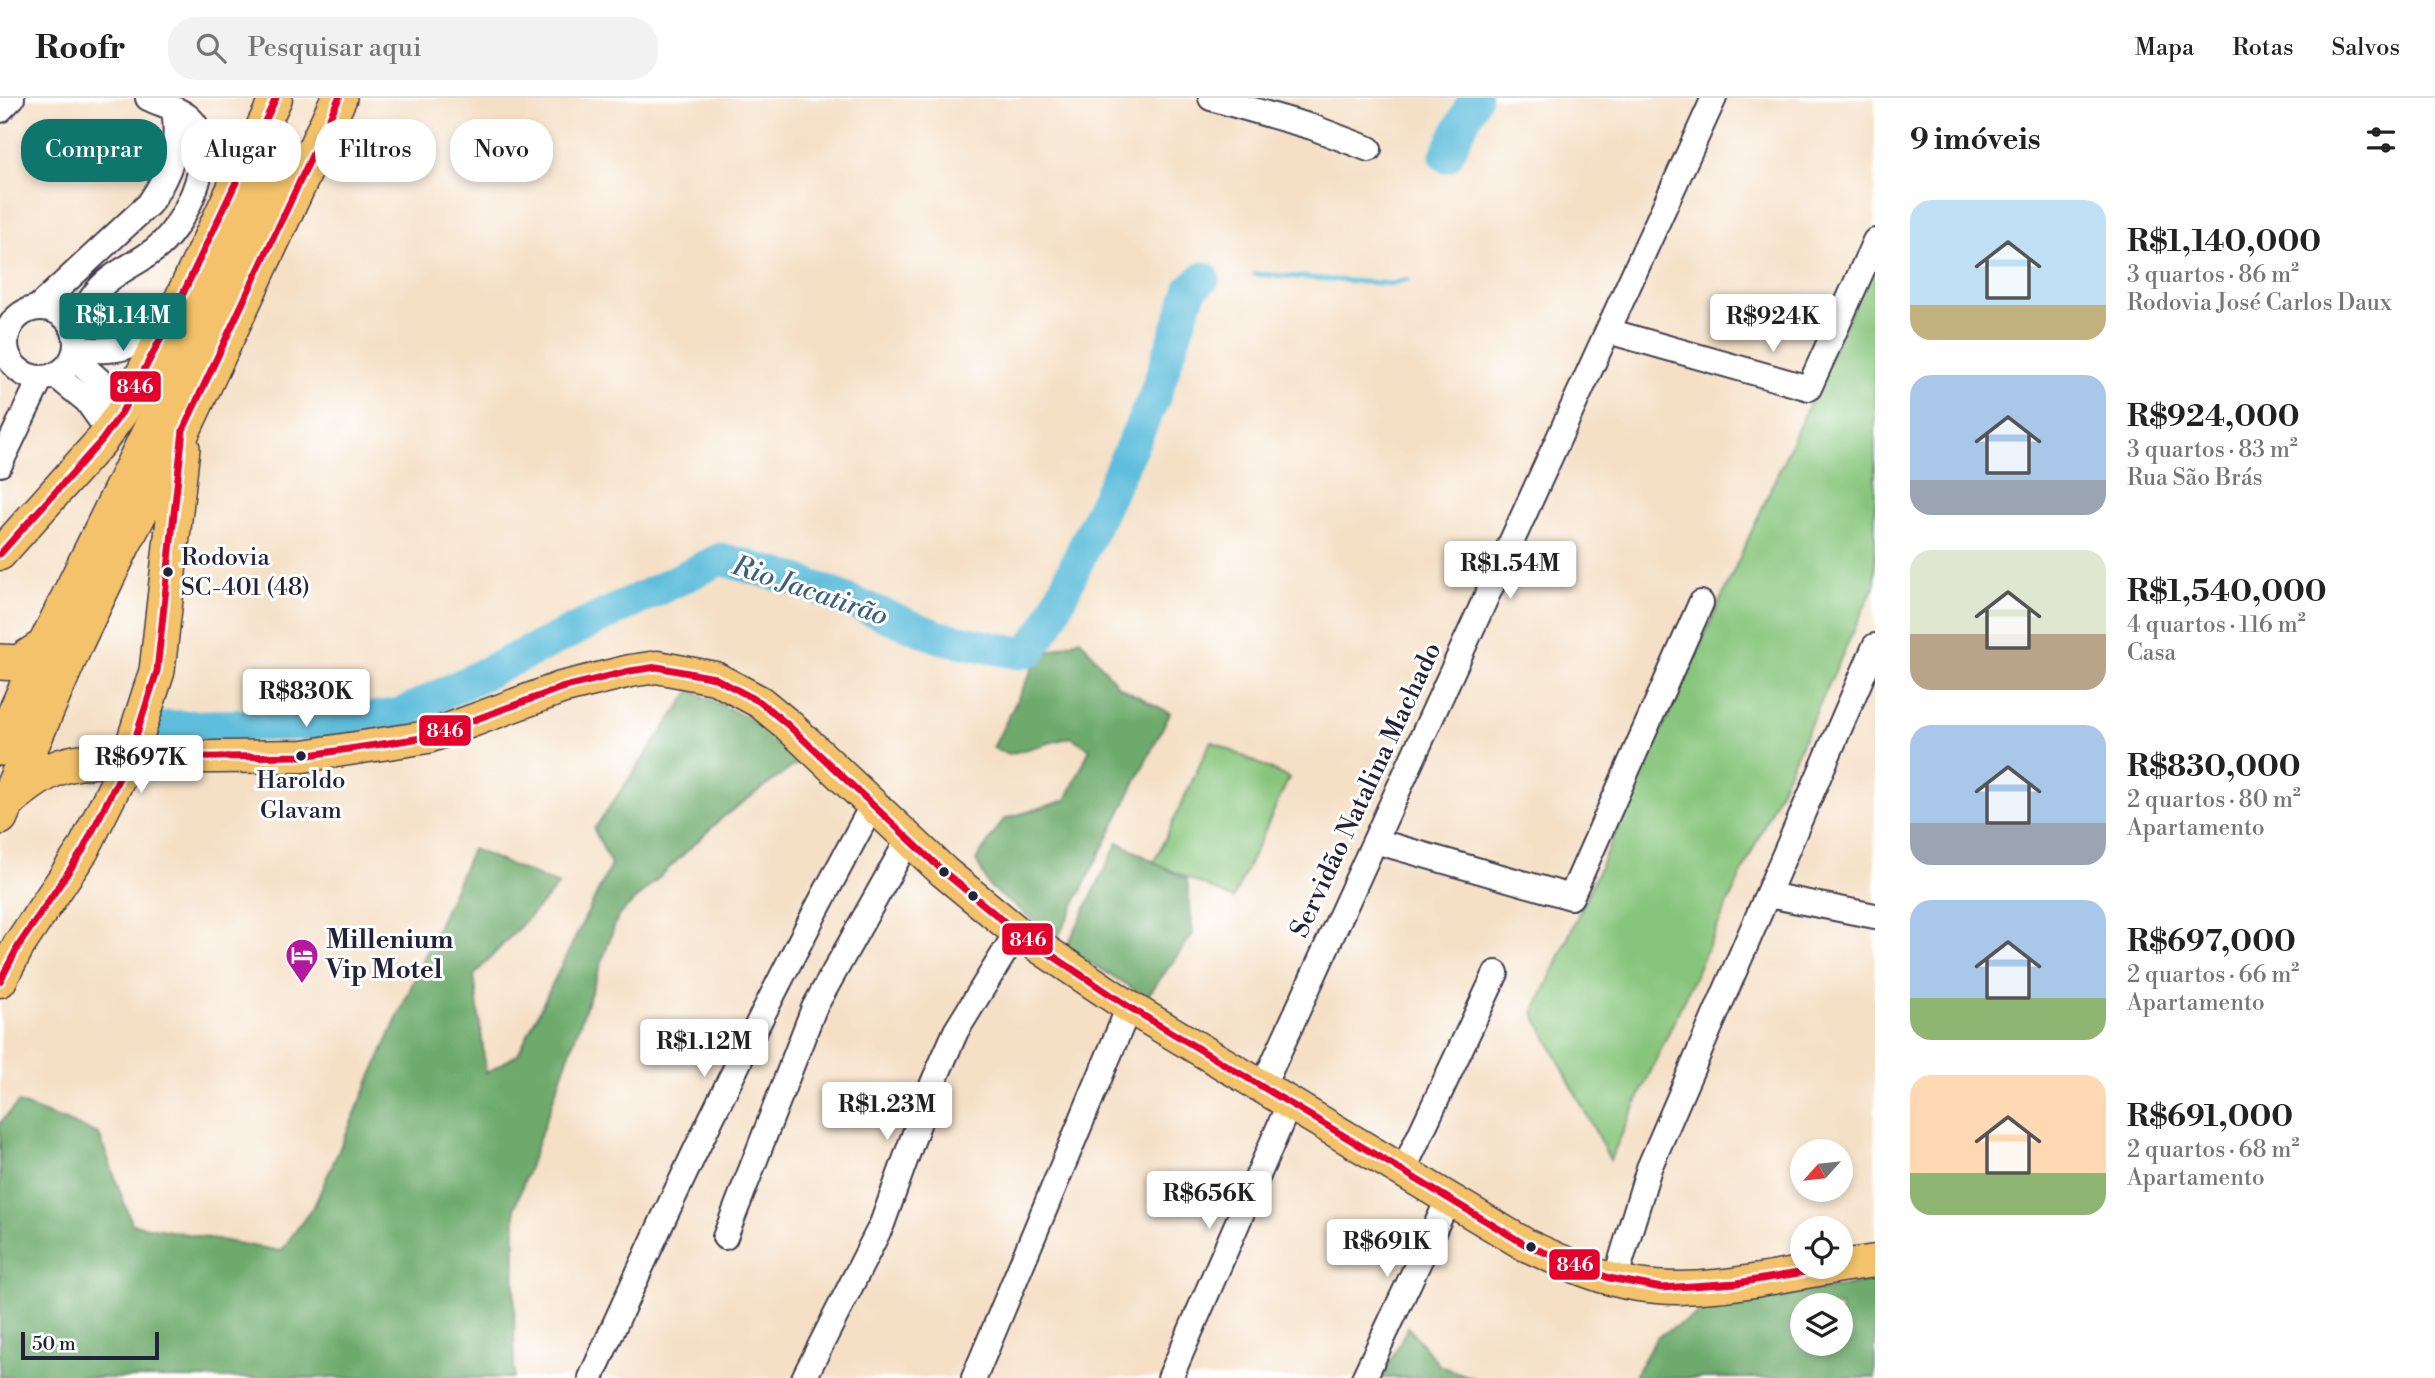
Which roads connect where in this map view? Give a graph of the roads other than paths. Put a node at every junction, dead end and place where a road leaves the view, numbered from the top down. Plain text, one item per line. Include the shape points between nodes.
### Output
1 (12, 98) edge
2 (148, 98) edge
3 (276, 98) edge
4 (313, 98) edge
5 (339, 98) edge
6 (1211, 98) edge
7 (1714, 98) edge
8 (0, 110) edge
9 (174, 110) junction
10 (1368, 149) dead end
11 (1875, 241) edge
12 (37, 308) junction
13 (171, 319) junction
14 (6, 326) edge
15 (1608, 331) junction
16 (74, 346) junction
17 (48, 377) junction
18 (115, 422) junction
19 (183, 430) junction
20 (0, 464) edge
21 (0, 554) edge
22 (1701, 603) dead end
23 (45, 646) junction
24 (1875, 646) edge
25 (0, 662) edge
26 (0, 689) edge
27 (5, 737) edge
28 (129, 758) junction
29 (92, 761) junction
30 (872, 806) junction
31 (3, 810) edge
32 (105, 810) junction
33 (908, 839) junction
34 (1375, 841) junction
35 (1768, 895) junction
36 (1875, 916) edge
37 (1017, 932) junction
38 (1496, 973) dead end
39 (0, 981) edge
40 (1129, 1007) junction
41 (1263, 1086) junction
42 (1290, 1102) junction
43 (1404, 1171) junction
44 (1449, 1198) junction
45 (725, 1237) dead end
46 (1875, 1261) edge
47 (1853, 1265) edge
48 (1790, 1273) edge
49 (1615, 1280) junction
50 (591, 1378) edge
51 (804, 1378) edge
52 (974, 1378) edge
53 (1170, 1378) edge
54 (1364, 1378) edge

1 - 8 street
2 - 9 street
3 - 13 main road
4 - 23 highway
5 - 19 highway
6 - 10 street via 1312,127
7 - 15 street, Servidão Natalina Machado
9 - 12 street via 176,145 164,183 149,204
9 - 16 street via 188,117 201,142 199,172 186,212 162,244 89,299
11 - 15 street via 1809,388
12 - 14 street
12 - 16 street via 56,311
13 - 16 street via 139,343 115,351
13 - 18 main road
14 - 17 street via 8,356 18,369
15 - 34 street, Servidão Natalina Machado
16 - 17 street
16 - 18 street
17 - 18 street
17 - 20 street
18 - 21 main road
19 - 28 highway via 157,671
19 - 31 highway via 123,544
22 - 34 street via 1572,897
23 - 25 highway via 19,663
23 - 27 highway
24 - 35 street
26 - 27 highway via 7,704
28 - 29 highway
28 - 30 main road via 303,756 428,737 561,688 657,667 715,678 760,702
28 - 32 main road
29 - 31 highway via 60,765 38,775
29 - 32 main road via 100,776
30 - 33 main road
30 - 50 street via 714,1110
32 - 39 main road
33 - 37 main road
33 - 45 street via 814,1008
34 - 41 street, Servidão Natalina Machado
35 - 36 street
35 - 49 street via 1649,1168
37 - 40 main road
37 - 51 street via 956,1031 882,1224
38 - 43 street
40 - 41 main road
40 - 52 street
41 - 42 main road
42 - 43 main road
42 - 53 street
43 - 44 main road
44 - 49 main road via 1526,1245
44 - 54 street
46 - 47 main road
48 - 49 main road via 1679,1288

